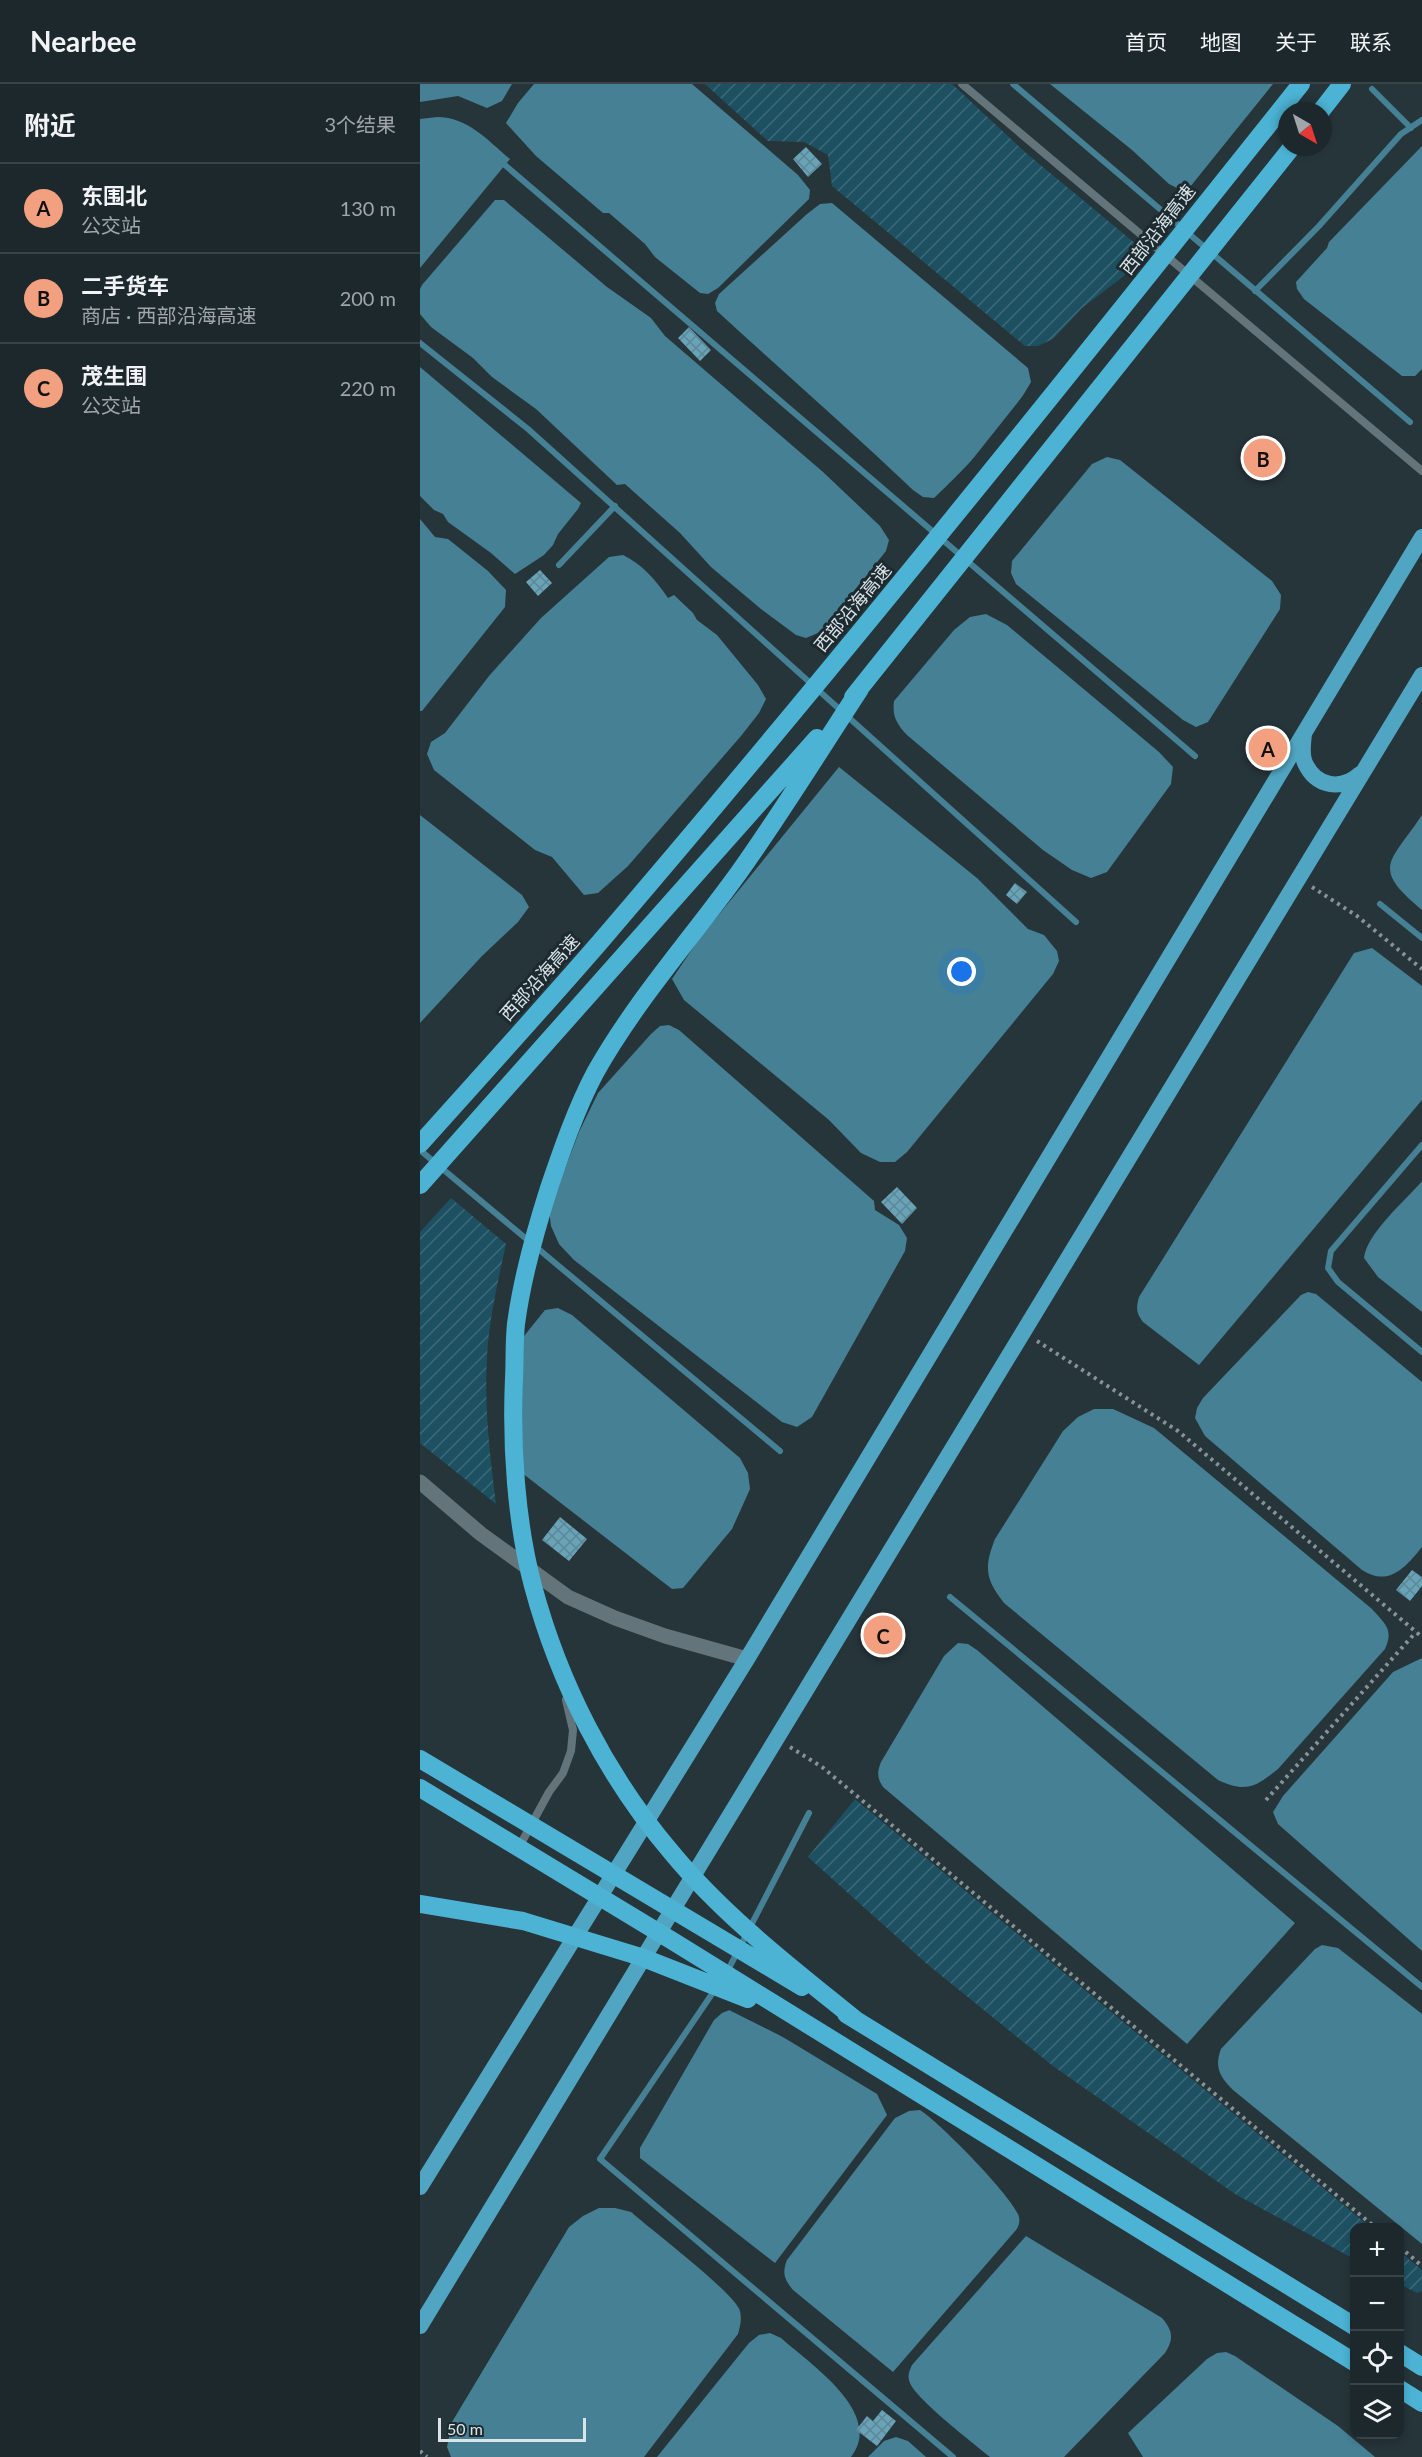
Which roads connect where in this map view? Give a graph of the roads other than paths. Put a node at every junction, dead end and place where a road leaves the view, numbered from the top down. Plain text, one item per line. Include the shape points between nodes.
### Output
1 (962, 84) edge
2 (1301, 84) edge
3 (1342, 84) edge
4 (1328, 102) edge
5 (1285, 156) edge
6 (1422, 471) edge
7 (1422, 537) edge
8 (1422, 675) edge
9 (860, 689) junction
10 (1304, 733) junction
11 (1365, 770) junction
12 (420, 1144) edge
13 (420, 1185) edge
14 (420, 1482) edge
15 (519, 1561) junction
16 (747, 1659) junction
17 (420, 1759) edge
18 (420, 1788) edge
19 (518, 1849) dead end
20 (420, 1904) edge
21 (856, 2020) junction
22 (813, 2028) junction
23 (420, 2187) edge
24 (1350, 2324) edge
25 (420, 2326) edge
26 (1404, 2356) edge
27 (1350, 2360) edge
28 (1422, 2367) edge
29 (1404, 2392) edge
30 (1422, 2403) edge

1 - 6 lane
2 - 12 highway, 西部沿海高速 via 1009,452 783,725 598,945
3 - 4 highway
5 - 9 highway
7 - 10 highway
8 - 11 highway
9 - 13 highway
9 - 21 highway via 740,871 647,994 595,1074 561,1152 534,1236 516,1324 512,1422 520,1515 533,1585 561,1669 597,1745 672,1854 773,1952
10 - 11 highway via 1304,762 1319,781 1343,786
10 - 16 highway
11 - 25 highway
14 - 15 street
15 - 16 street via 568,1597 615,1618
15 - 19 lane via 573,1730 563,1773
16 - 23 highway
17 - 21 highway
18 - 22 highway
20 - 22 highway via 523,1921 641,1958
21 - 24 highway
22 - 27 highway
26 - 28 highway
29 - 30 highway

